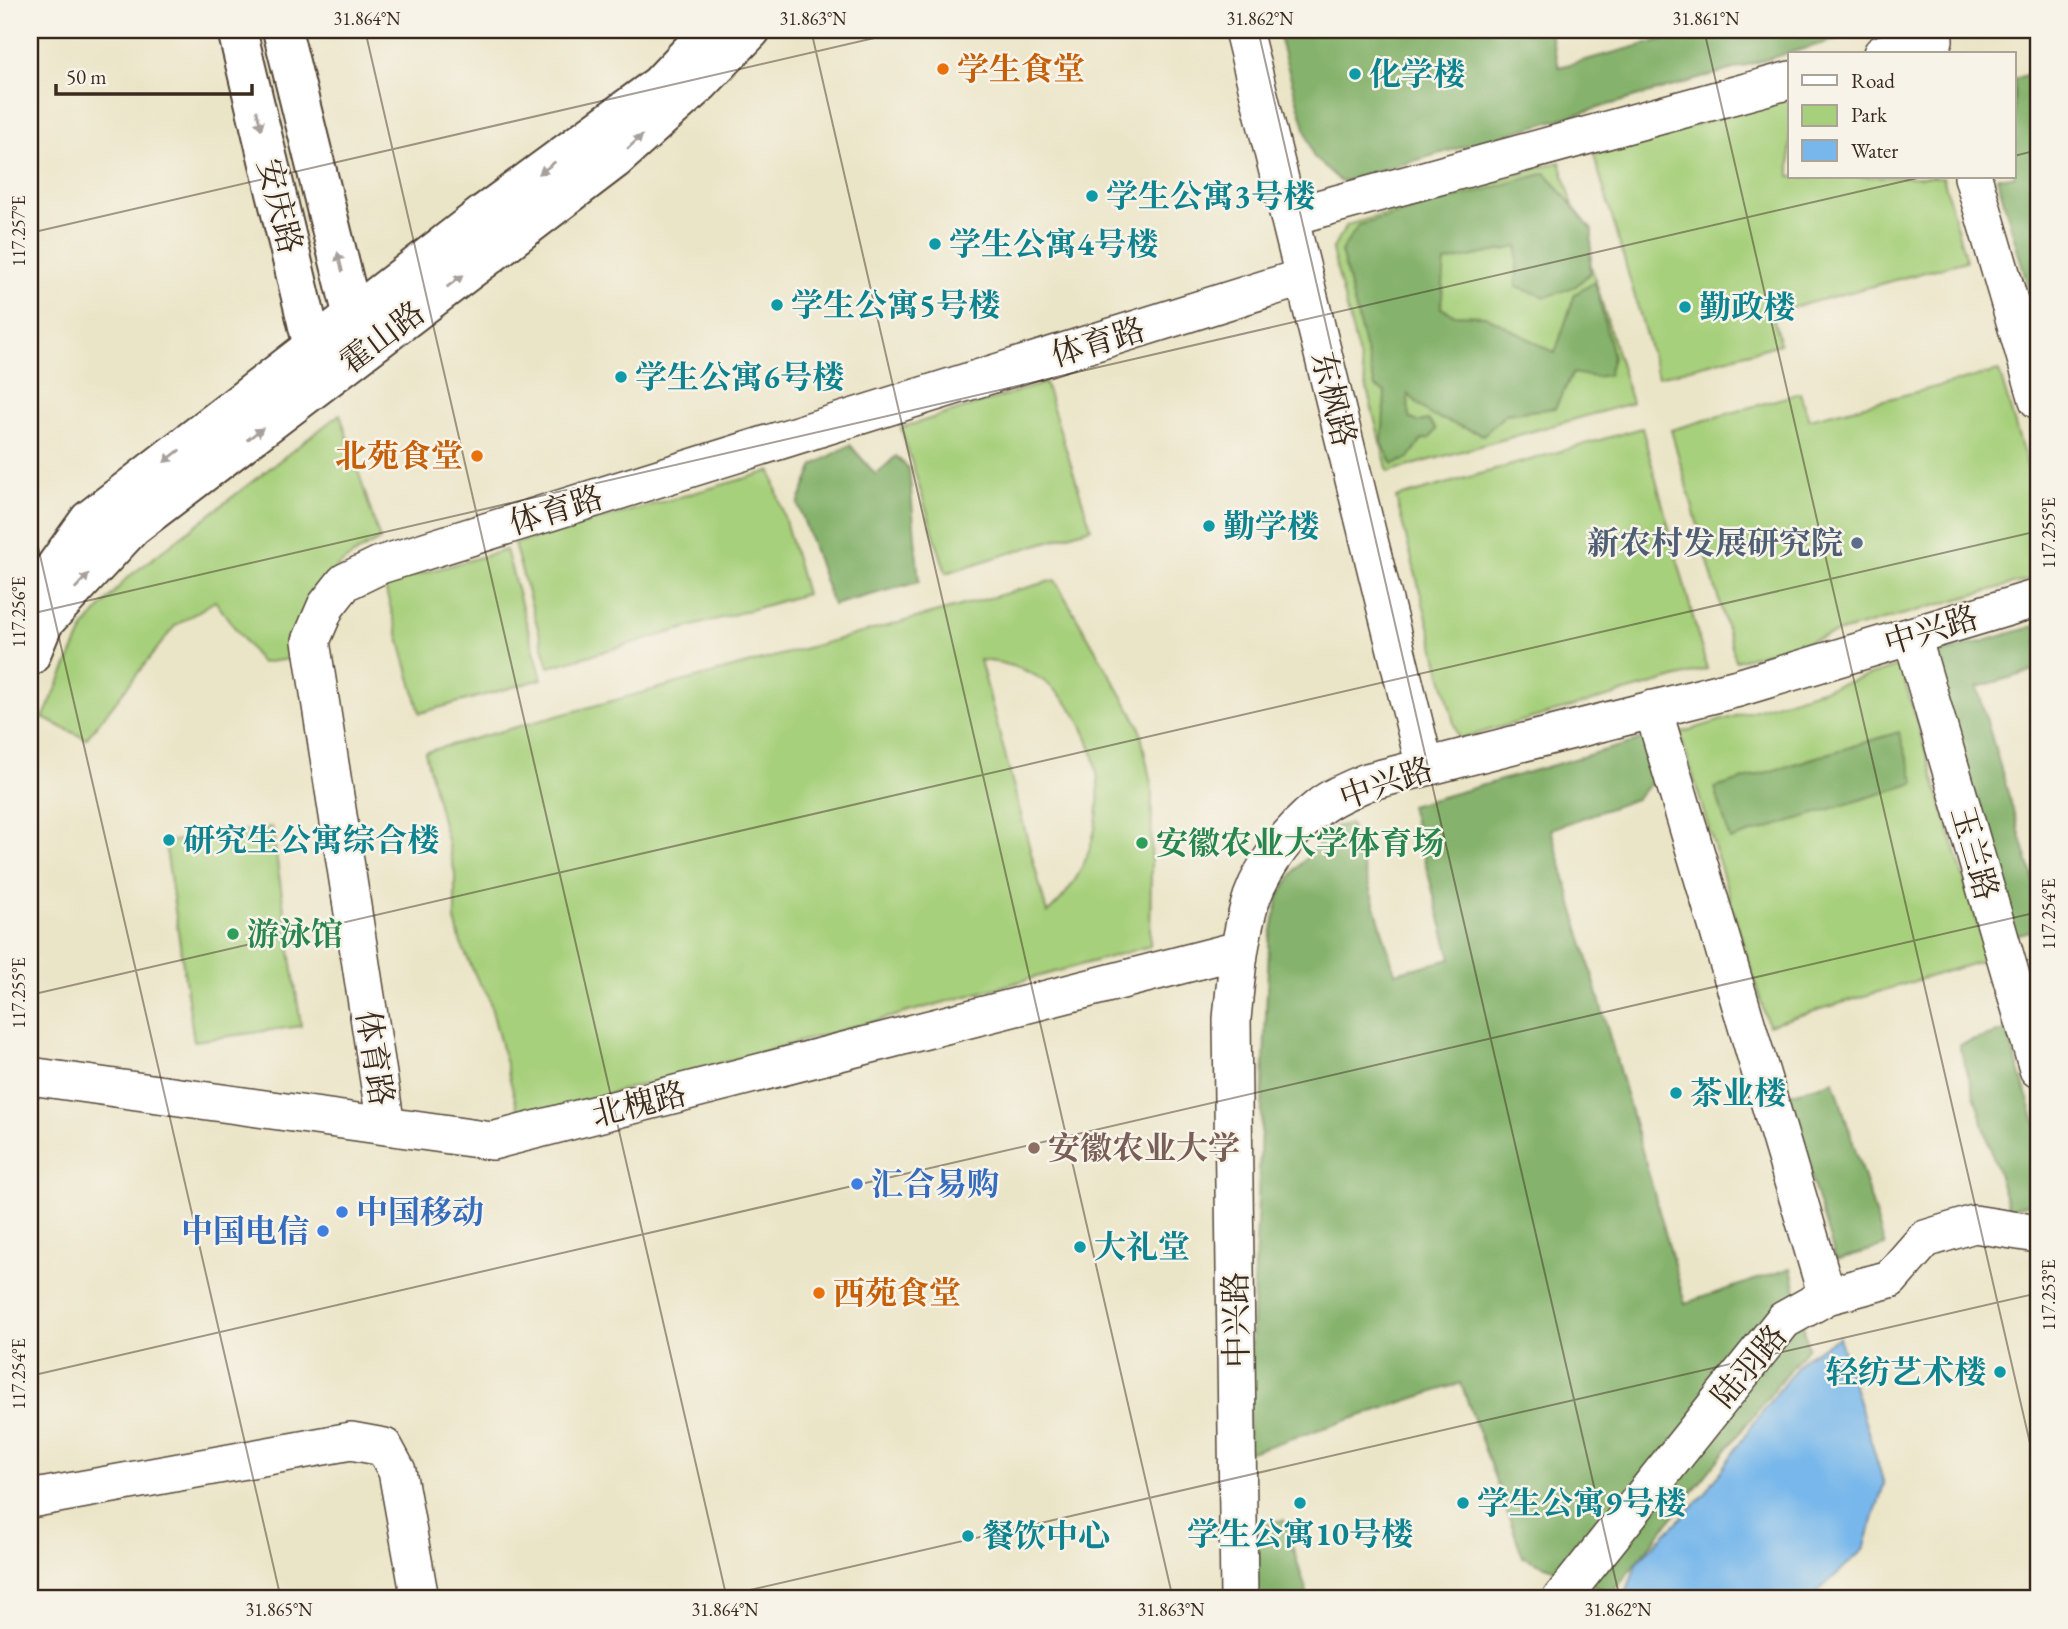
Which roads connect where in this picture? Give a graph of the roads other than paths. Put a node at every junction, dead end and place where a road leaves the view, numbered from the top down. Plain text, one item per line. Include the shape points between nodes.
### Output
1 (237, 30) edge
2 (282, 30) edge
3 (711, 30) edge
4 (751, 30) edge
5 (1243, 30) edge
6 (1936, 41) edge
7 (1890, 52) edge
8 (1788, 81) edge
9 (1973, 178) edge
10 (1289, 217) junction
11 (1304, 277) junction
12 (2025, 304) edge
13 (353, 315) junction
14 (313, 346) junction
15 (362, 352) junction
16 (322, 383) junction
17 (2038, 400) edge
18 (89, 520) junction
19 (30, 562) edge
20 (2038, 598) edge
21 (30, 602) edge
22 (1912, 636) junction
23 (30, 656) edge
24 (1653, 709) junction
25 (1425, 768) junction
26 (1239, 950) junction
27 (2038, 1069) edge
28 (30, 1076) edge
29 (386, 1126) junction
30 (2038, 1234) edge
31 (1827, 1296) junction
32 (30, 1499) edge
33 (420, 1599) edge
34 (1239, 1599) edge
35 (1561, 1599) edge

1 -> 14 main road, 安庆路
13 -> 2 main road, 安庆路
3 -> 13 main road, 霍山路 via 659,85
15 -> 4 main road, 霍山路 via 614,160
5 - 10 street, 东枫路
6 - 7 street
8 - 10 street
9 - 12 street
10 - 11 street, 东枫路
11 - 25 street, 东枫路
11 - 29 street, 体育路 via 380,565 345,582 326,606 311,641
12 - 17 street
13 - 14 main road, 霍山路
13 - 15 main road, 安庆路
14 - 16 main road, 安庆路
14 -> 18 main road, 霍山路
15 - 16 main road, 霍山路
23 -> 16 main road, 霍山路 via 44,622 132,527
18 - 19 main road
18 - 21 main road, 霍山路
20 - 22 street, 中兴路
22 - 24 street, 中兴路
22 - 27 street, 玉兰路
24 - 25 street, 中兴路
24 - 31 street
25 - 26 street, 中兴路 via 1367,782 1319,807 1270,862 1253,895
26 - 29 street, 北槐路 via 492,1141
26 - 34 street, 中兴路 via 1232,1018
28 - 29 street, 北槐路
30 - 31 street, 陆羽路 via 1974,1224 1925,1239 1890,1279
31 - 35 street, 陆羽路 via 1784,1321
32 - 33 street via 351,1441 384,1447 397,1471

